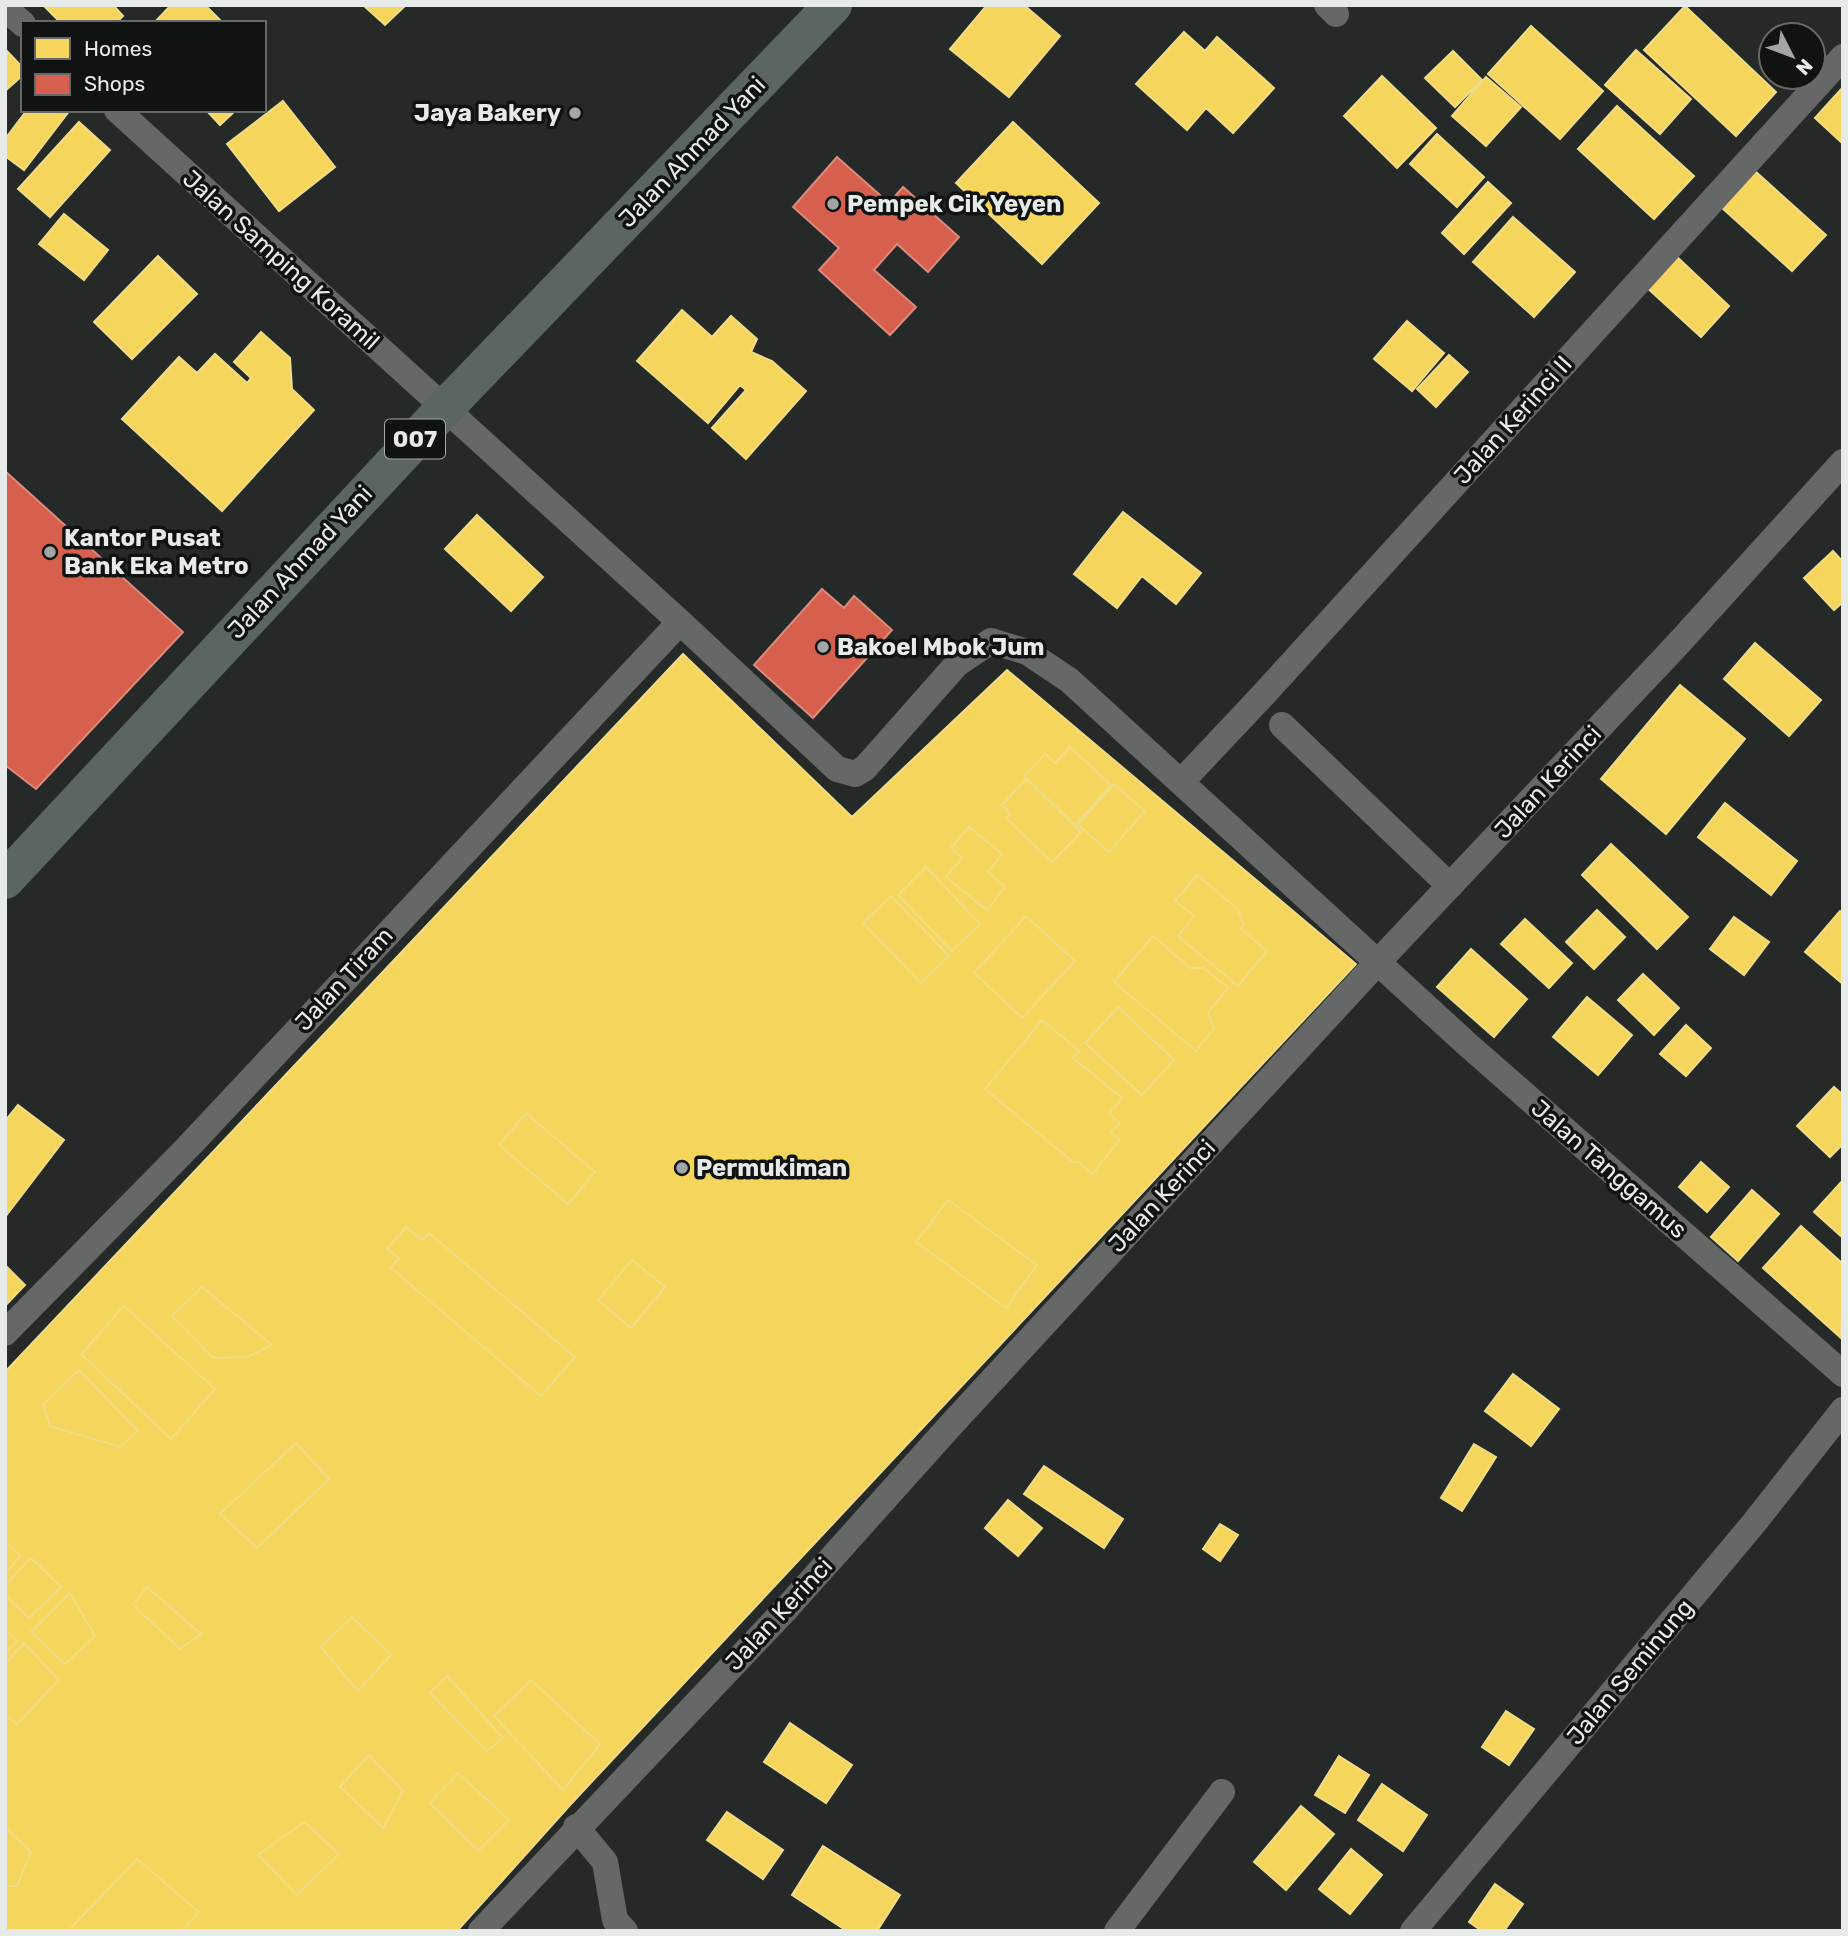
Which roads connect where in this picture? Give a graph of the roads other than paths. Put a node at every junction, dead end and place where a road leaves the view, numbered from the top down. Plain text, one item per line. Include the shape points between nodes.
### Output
1 (833, 5) edge
2 (5, 8) edge
3 (21, 21) edge
4 (1843, 57) edge
5 (119, 112) edge
6 (444, 409) junction
7 (1843, 462) edge
8 (680, 622) junction
9 (1282, 725) dead end
10 (1182, 780) junction
11 (5, 880) edge
12 (1450, 886) junction
13 (1377, 963) junction
14 (5, 1333) edge
15 (1843, 1374) edge
16 (1843, 1410) edge
17 (1222, 1792) dead end
18 (576, 1828) junction
19 (481, 1931) edge
20 (625, 1931) edge
21 (1117, 1931) edge
22 (1413, 1931) edge

1 - 6 main road, Jalan Ahmad Yani / 007
2 - 3 street
4 - 10 street, Jalan Kerinci II
5 - 6 street, Jalan Samping Koramil
6 - 8 street, Jalan Samping Koramil
6 - 11 main road, Jalan Ahmad Yani / 007
7 - 12 street, Jalan Kerinci
8 - 10 street, Jalan Tanggamus via 843,774 865,768 957,664 991,641 1027,652 1069,680
8 - 14 street, Jalan Tiram via 188,1147
9 - 12 street
10 - 13 street, Jalan Tanggamus
12 - 13 street, Jalan Kerinci
13 - 15 street, Jalan Tanggamus
13 - 18 street, Jalan Kerinci via 785,1609
16 - 22 street, Jalan Seminung
17 - 21 street
18 - 19 street, Jalan Kerinci
18 - 20 street via 605,1862 615,1920

